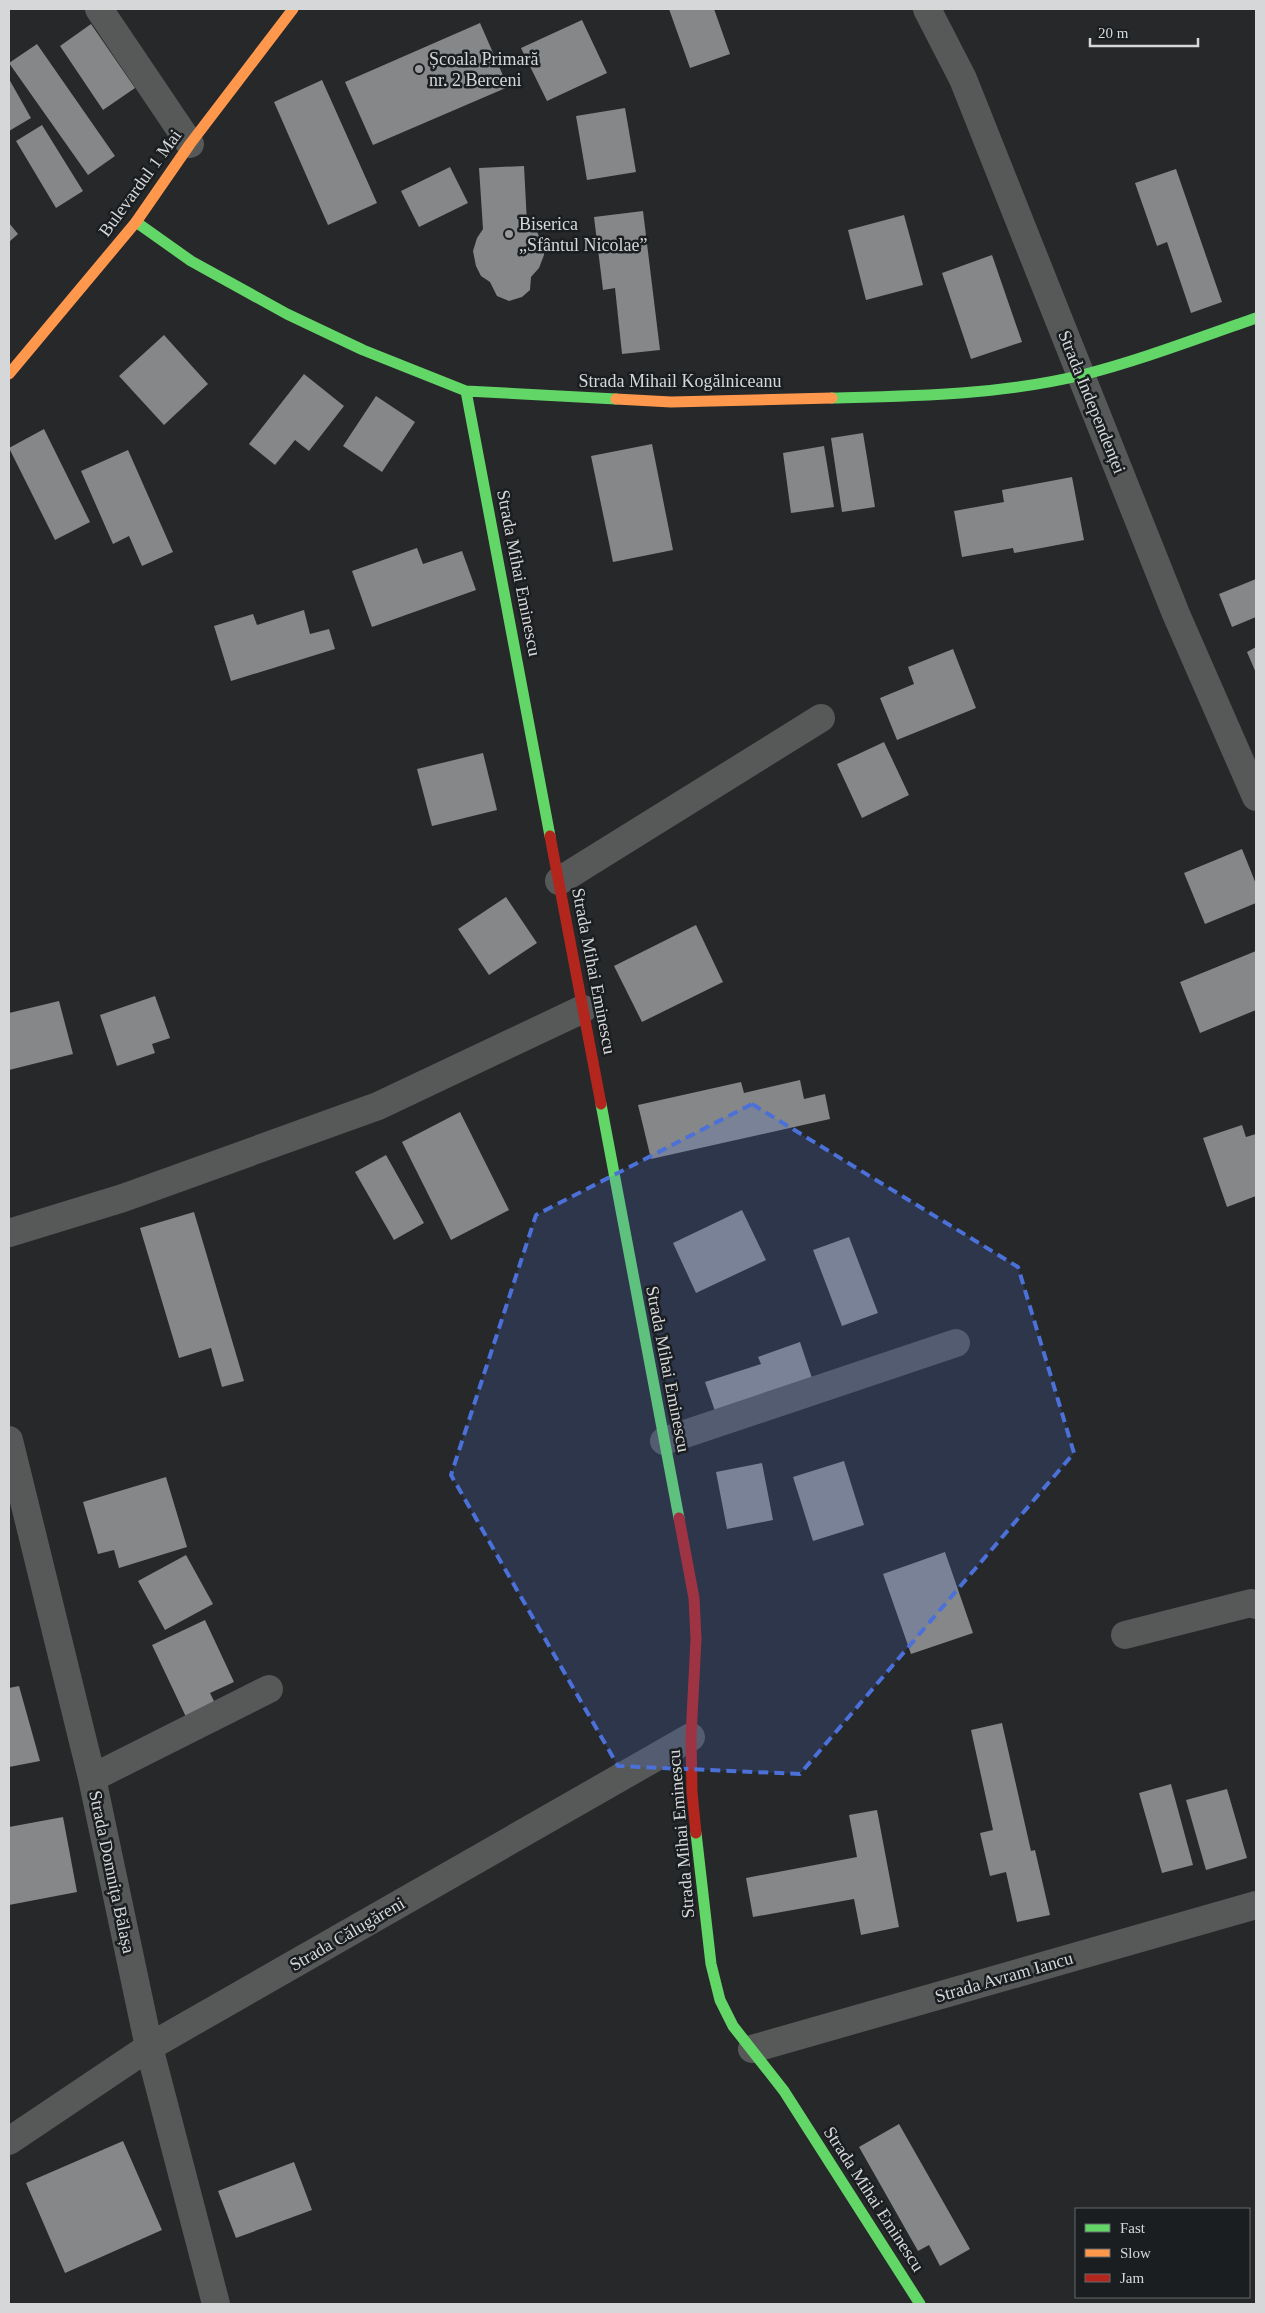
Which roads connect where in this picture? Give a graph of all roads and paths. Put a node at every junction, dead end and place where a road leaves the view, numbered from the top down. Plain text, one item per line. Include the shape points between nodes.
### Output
1 (99, 9) edge
2 (293, 9) edge
3 (927, 9) edge
4 (190, 144) junction
5 (136, 222) junction
6 (1256, 318) edge
7 (9, 374) edge
8 (1081, 375) junction
9 (466, 391) junction
10 (821, 718) dead end
11 (1256, 797) edge
12 (559, 881) junction
13 (583, 1009) junction
14 (9, 1233) edge
15 (956, 1343) dead end
16 (9, 1440) edge
17 (664, 1441) junction
18 (1256, 1604) edge
19 (1125, 1636) dead end
20 (269, 1689) dead end
21 (691, 1737) junction
22 (92, 1778) junction
23 (1256, 1904) edge
24 (149, 2047) junction
25 (752, 2049) junction
26 (9, 2141) edge
27 (216, 2304) edge
28 (920, 2304) edge

1 - 4 street
2 - 4 street, Bulevardul 1 Mai
3 - 8 street, Strada Independenței via 963,79
4 - 5 street, Bulevardul 1 Mai
5 - 7 street, Bulevardul 1 Mai
5 - 9 street, Strada Mihail Kogălniceanu via 191,261 287,314 363,350
6 - 8 street, Strada Mihail Kogălniceanu
8 - 9 street, Strada Mihail Kogălniceanu via 1009,388 930,396 671,402
8 - 11 street, Strada Independenței via 1176,614
9 - 12 street, Strada Mihai Eminescu
10 - 12 street
12 - 13 street, Strada Mihai Eminescu
13 - 14 street via 378,1106 123,1198
13 - 17 street, Strada Mihai Eminescu
15 - 17 street
16 - 22 street, Strada Domnița Bălașa
17 - 21 street, Strada Mihai Eminescu via 694,1598 696,1639
18 - 19 street
20 - 22 street
21 - 24 street, Strada Călugăreni
21 - 25 street, Strada Mihai Eminescu via 692,1792 711,1964 720,2000 733,2026
22 - 24 street, Strada Domnița Bălașa
23 - 25 street, Strada Avram Iancu
24 - 26 street, Strada Călugăreni
24 - 27 street, Strada Domnița Bălașa
25 - 28 street, Strada Mihai Eminescu via 784,2091

